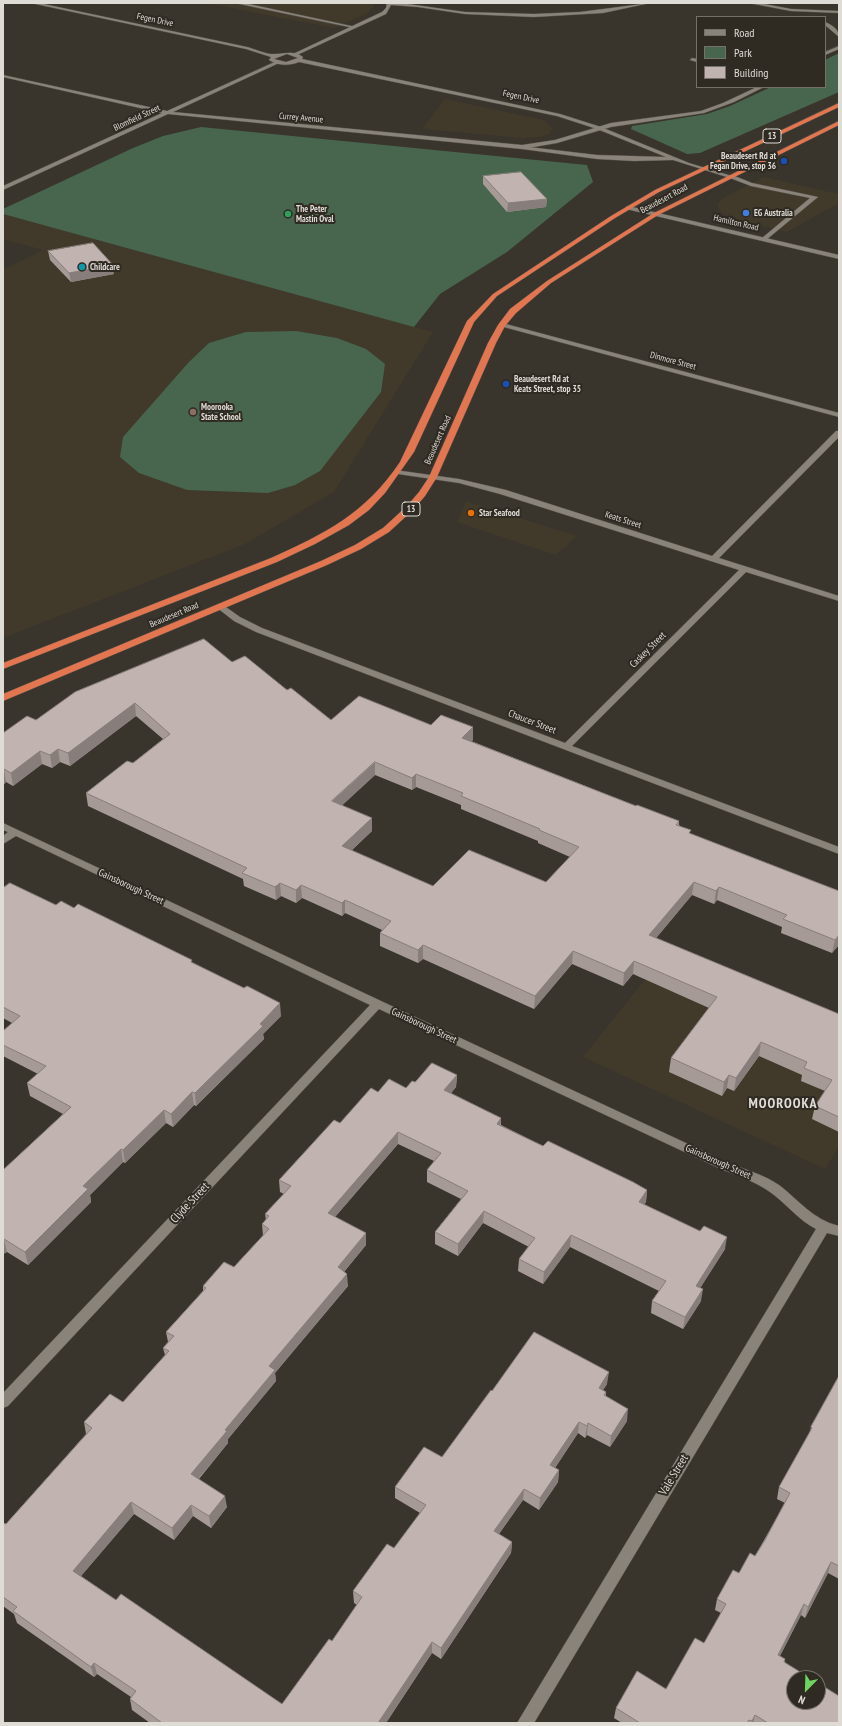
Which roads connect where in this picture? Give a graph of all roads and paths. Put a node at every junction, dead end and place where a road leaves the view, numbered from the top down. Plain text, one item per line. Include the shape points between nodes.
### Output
1 (33, 3) edge
2 (237, 3) edge
3 (389, 3) edge
4 (648, 3) edge
5 (751, 3) edge
6 (791, 10) junction
7 (839, 12) edge
8 (808, 16) edge
9 (826, 24) edge
10 (354, 27) junction
11 (839, 36) edge
12 (839, 47) edge
13 (295, 54) junction
14 (826, 54) edge
15 (274, 56) junction
16 (299, 60) junction
17 (277, 62) junction
18 (3, 76) edge
19 (758, 88) edge
20 (839, 105) edge
21 (166, 113) junction
22 (839, 123) edge
23 (599, 128) junction
24 (522, 147) junction
25 (674, 159) junction
26 (705, 169) junction
27 (732, 176) junction
28 (3, 188) edge
29 (628, 208) junction
30 (656, 214) junction
31 (764, 239) junction
32 (839, 257) edge
33 (502, 325) junction
34 (839, 415) edge
35 (839, 433) edge
36 (398, 472) junction
37 (433, 477) junction
38 (713, 559) junction
39 (744, 569) junction
40 (839, 600) edge
41 (220, 607) junction
42 (3, 666) edge
43 (3, 698) edge
44 (566, 747) junction
45 (3, 826) edge
46 (15, 832) junction
47 (3, 841) edge
48 (839, 851) edge
49 (377, 1004) junction
50 (823, 1228) junction
51 (839, 1232) edge
52 (3, 1402) edge
53 (525, 1723) edge

1 - 15 street, Fegen Drive via 247,48
2 - 10 street
3 - 4 street via 463,12 536,16 597,12
3 - 10 street via 384,13
5 - 6 street
6 - 7 street
6 - 8 street
9 - 11 street
10 - 13 street
12 - 14 street
13 - 15 street
13 - 16 street via 300,57
15 - 17 street via 272,59
16 - 17 street, Fegen Drive
16 - 23 street, Fegen Drive via 533,109
17 - 21 street, Blomfield Street
18 - 21 street, Currey Avenue
19 - 23 street via 703,112
20 - 26 highway, Beaudesert Road / 13
21 - 24 street, Currey Avenue
21 - 28 street, Blomfield Street
22 - 27 highway, Beaudesert Road / 13
23 - 24 street, Currey Avenue via 552,143
23 - 25 street, Fegen Drive
24 - 25 street via 641,160
25 - 26 street, Fegen Drive
26 - 27 street, Fegen Drive
26 - 29 highway, Beaudesert Road / 13 via 657,191
27 - 30 highway, Beaudesert Road / 13
27 - 31 street, Fegen Drive via 751,184 815,197
29 - 30 street, Hamilton Road
29 - 36 highway, Beaudesert Road / 13 via 520,277 480,309 461,339 410,452
30 - 31 street, Hamilton Road
30 - 33 highway, Beaudesert Road / 13 via 550,282 513,311
31 - 32 street, Hamilton Road
33 - 34 street, Dinmore Street
33 - 37 highway, Beaudesert Road / 13
35 - 38 street
36 - 37 street, Keats Street
36 - 42 highway, Beaudesert Road / 13 via 368,507 323,537
37 - 38 street, Keats Street via 497,490
37 - 41 highway, Beaudesert Road / 13 via 408,512 368,542
38 - 39 street, Keats Street
39 - 40 street, Keats Street
39 - 44 street, Caskey Street
41 - 43 highway, Beaudesert Road / 13
41 - 44 street, Chaucer Street via 259,630
44 - 48 street, Chaucer Street
45 - 46 street, Gainsborough Street
46 - 47 street
46 - 49 street, Gainsborough Street
49 - 50 street, Gainsborough Street via 766,1183 804,1216
49 - 52 street, Clyde Street
50 - 51 street, Gainsborough Street
50 - 53 street, Vale Street

